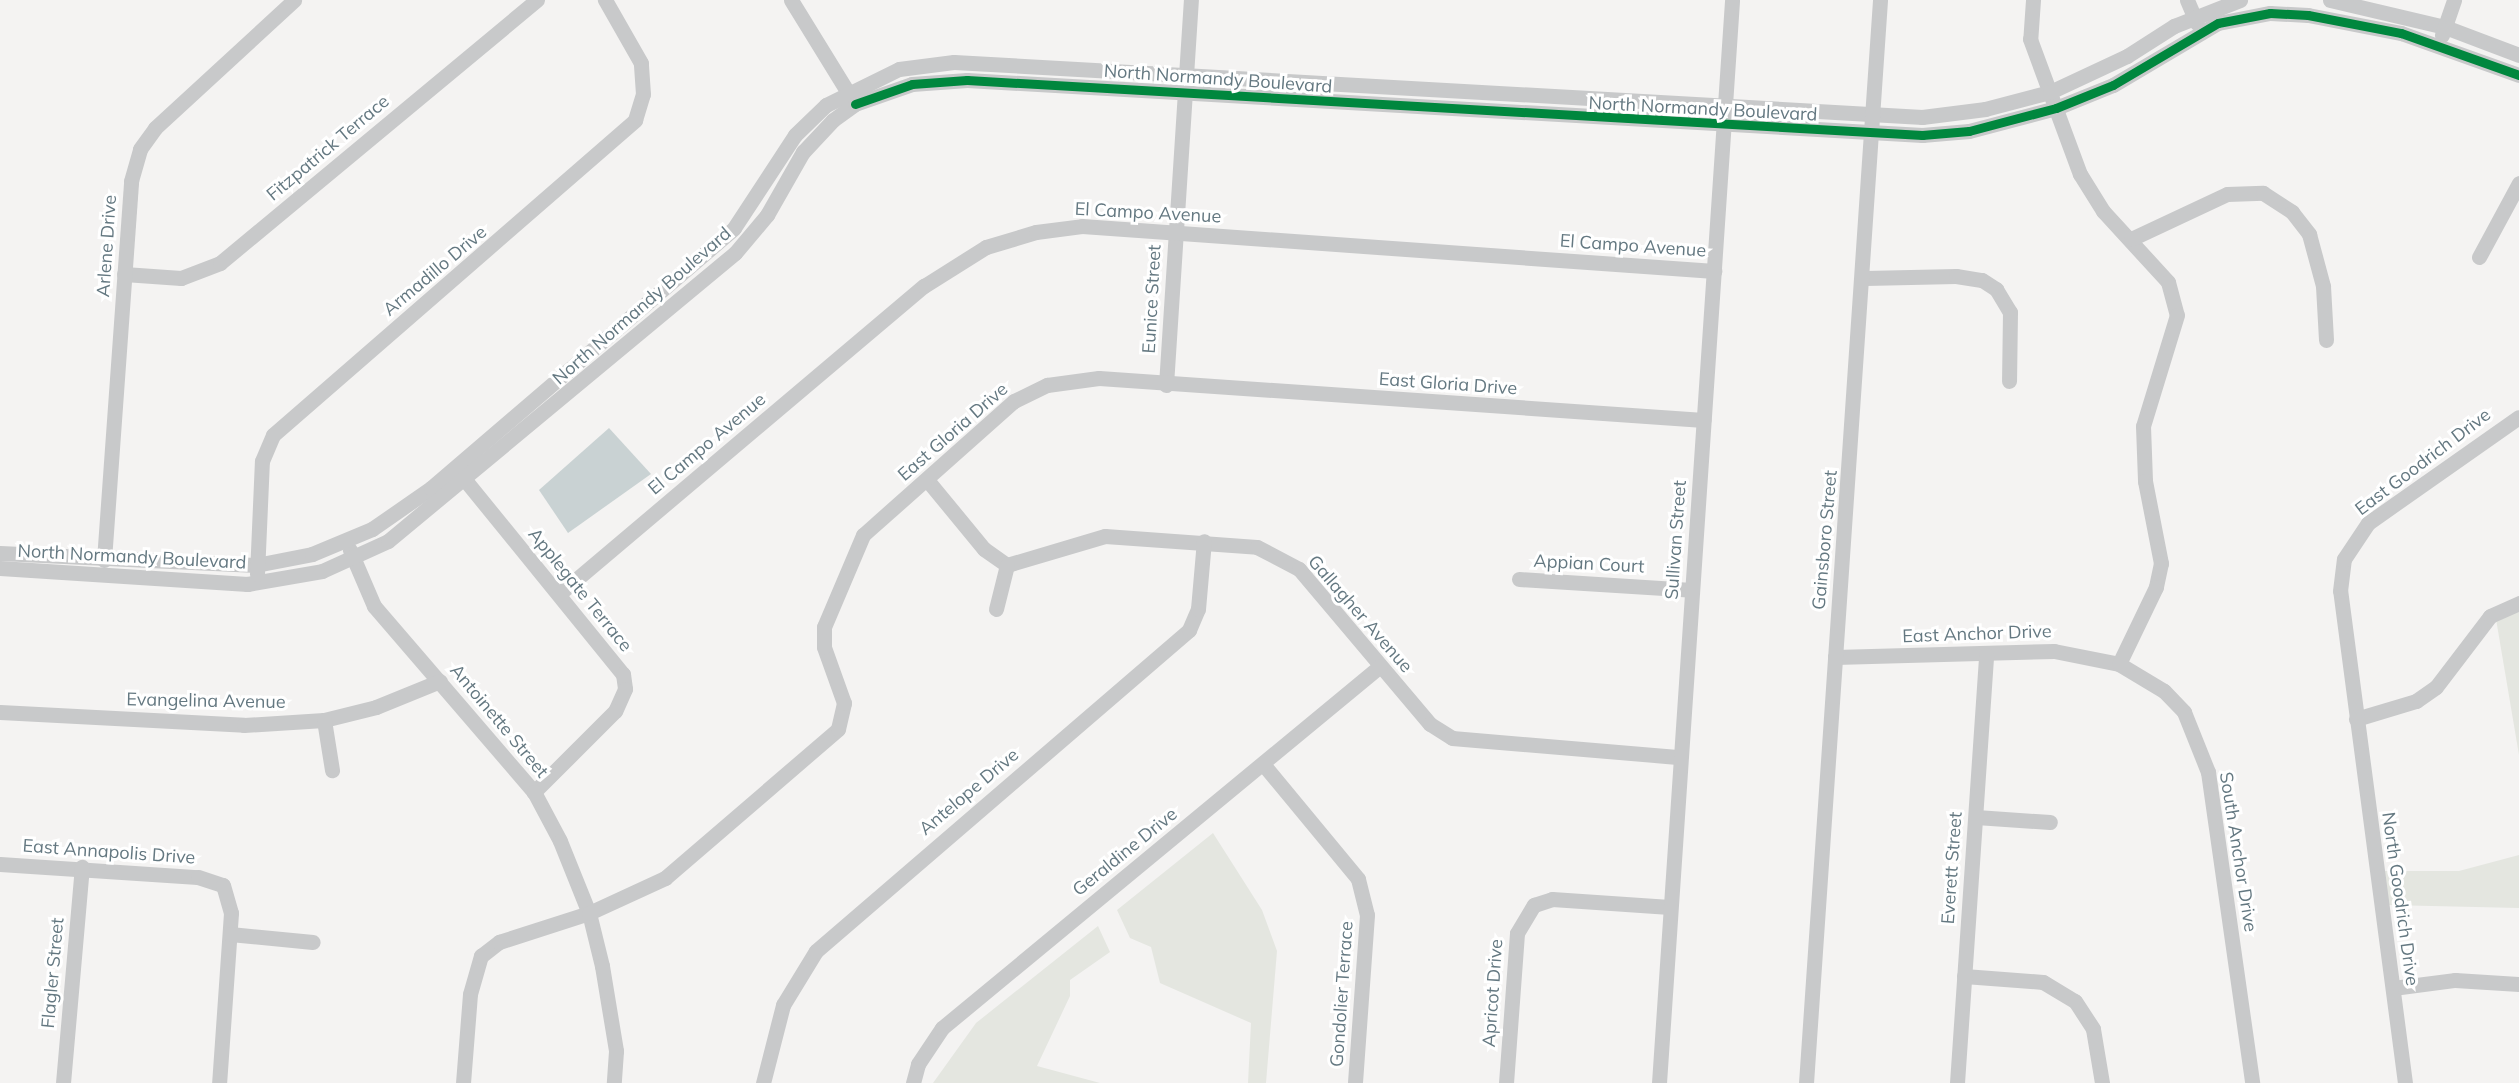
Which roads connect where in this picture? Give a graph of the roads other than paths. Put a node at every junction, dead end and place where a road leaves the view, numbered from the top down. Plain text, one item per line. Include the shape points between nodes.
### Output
1 (294, 0) edge
2 (537, 0) edge
3 (605, 0) edge
4 (791, 0) edge
5 (1191, 0) edge
6 (1732, 0) edge
7 (1880, 0) edge
8 (2033, 0) edge
9 (2187, 0) edge
10 (2240, 0) edge
11 (2330, 0) edge
12 (2454, 0) edge
13 (2308, 7) edge
14 (2194, 16) junction
15 (2445, 27) junction
16 (2200, 32) junction
17 (2440, 43) junction
18 (2519, 55) edge
19 (1186, 75) junction
20 (2519, 75) edge
21 (2050, 92) junction
22 (1184, 94) junction
23 (852, 98) junction
24 (1725, 108) junction
25 (2056, 108) junction
26 (1873, 118) junction
27 (1724, 126) junction
28 (1872, 135) junction
29 (2519, 183) edge
30 (1175, 233) junction
31 (2131, 239) junction
32 (2479, 257) dead end
33 (1714, 271) junction
34 (124, 274) junction
35 (1865, 278) junction
36 (2326, 340) dead end
37 (2009, 381) dead end
38 (1166, 385) junction
39 (2519, 417) edge
40 (1704, 420) junction
41 (454, 467) junction
42 (467, 481) junction
43 (928, 481) junction
44 (1204, 541) junction
45 (347, 542) junction
46 (0, 553) edge
47 (354, 559) junction
48 (104, 560) junction
49 (256, 565) junction
50 (1007, 565) junction
51 (0, 568) edge
52 (1519, 579) dead end
53 (258, 583) junction
54 (1692, 590) junction
55 (559, 594) junction
56 (2519, 603) edge
57 (996, 609) dead end
58 (1986, 655) junction
59 (1835, 657) junction
60 (2119, 664) junction
61 (1380, 666) junction
62 (440, 681) junction
63 (0, 712) edge
64 (2356, 719) junction
65 (324, 720) junction
66 (1680, 757) junction
67 (1263, 764) junction
68 (332, 770) dead end
69 (534, 792) junction
70 (1976, 817) junction
71 (2050, 822) dead end
72 (0, 864) edge
73 (82, 867) junction
74 (1670, 907) junction
75 (589, 913) junction
76 (230, 934) junction
77 (313, 942) dead end
78 (1964, 976) junction
79 (2519, 984) edge
80 (2393, 988) junction
81 (63, 1083) edge
82 (219, 1083) edge
83 (463, 1083) edge
84 (614, 1083) edge
85 (763, 1083) edge
86 (913, 1083) edge
87 (1355, 1083) edge
88 (1506, 1083) edge
89 (1659, 1083) edge
90 (1806, 1083) edge
91 (1957, 1083) edge
92 (2102, 1083) edge
93 (2252, 1083) edge
94 (2405, 1083) edge

1 - 34 street, Arlene Drive via 155,128 140,149 131,181
2 - 34 street, Fitzpatrick Terrace via 220,263 181,278
3 - 49 street, Armadillo Drive via 641,63 644,94 635,120 273,435 262,461
4 - 23 street
5 - 19 street, Eunice Street
6 - 24 street, Sullivan Street
7 - 26 street, Gainsboro Street
8 - 21 street via 2030,39
9 - 14 street
10 - 14 street, North Normandy Boulevard
11 - 15 street
12 - 15 street
13 - 16 street, North Normandy Boulevard via 2252,16
13 - 17 street, North Normandy Boulevard
14 - 16 street
14 - 21 street, North Normandy Boulevard
15 - 17 street
15 - 18 street
16 - 25 street, North Normandy Boulevard via 2113,84
17 - 20 street, North Normandy Boulevard
19 - 22 street, Eunice Street
19 - 23 street, North Normandy Boulevard via 941,62 889,72
19 - 24 street, North Normandy Boulevard
21 - 25 street
21 - 26 street, North Normandy Boulevard via 1956,115
22 - 23 street, North Normandy Boulevard via 941,80
22 - 27 street, North Normandy Boulevard
22 - 30 street, Eunice Street
23 - 41 street, North Normandy Boulevard via 795,135 734,228
23 - 42 street, North Normandy Boulevard via 803,152 767,215 735,253
24 - 26 street, North Normandy Boulevard
24 - 27 street, Sullivan Street
25 - 28 street, North Normandy Boulevard via 1969,130
25 - 31 street via 2080,174 2103,211
26 - 28 street, Gainsboro Street
27 - 28 street, North Normandy Boulevard
27 - 33 street, Sullivan Street
28 - 35 street, Gainsboro Street
29 - 32 street
30 - 33 street, El Campo Avenue
30 - 38 street, Eunice Street
30 - 55 street, El Campo Avenue via 1082,226 986,247 924,286
31 - 36 street via 2227,194 2263,193 2292,212 2309,234 2323,286
31 - 60 street via 2168,282 2177,315 2143,426 2145,481 2161,563 2156,587
33 - 40 street, Sullivan Street
34 - 48 street, Arlene Drive
35 - 37 street via 1956,276 1982,280 1996,289 2010,312
35 - 59 street, Gainsboro Street
38 - 40 street, East Gloria Drive
38 - 43 street, East Gloria Drive via 1099,378 1047,385 1014,400
39 - 64 street, East Goodrich Drive via 2368,523 2344,559 2340,591
40 - 54 street, Sullivan Street
41 - 42 street, Applegate Terrace
41 - 45 street, North Normandy Boulevard via 392,518
42 - 47 street, North Normandy Boulevard via 419,521
42 - 55 street, Applegate Terrace
43 - 50 street via 984,549
43 - 75 street, East Gloria Drive via 862,535 828,616 824,647 844,703 838,729 665,879
44 - 50 street, Gallagher Avenue via 1105,536
44 - 61 street, Gallagher Avenue via 1257,548 1299,569
44 - 85 street, Antelope Drive via 1198,609 1189,630 816,951 783,1005
45 - 47 street, Antoinette Street
45 - 49 street, North Normandy Boulevard
46 - 48 street, North Normandy Boulevard
47 - 53 street, North Normandy Boulevard via 322,571
47 - 62 street, Antoinette Street via 374,606
48 - 49 street, North Normandy Boulevard
49 - 53 street, Armadillo Drive
50 - 57 street
51 - 53 street, North Normandy Boulevard
52 - 54 street, Appian Court
54 - 66 street, Sullivan Street
55 - 69 street, Applegate Terrace via 623,674 625,689 615,711
56 - 64 street via 2490,616 2429,691
58 - 59 street, East Anchor Drive
58 - 60 street, East Anchor Drive via 2054,651
58 - 70 street, Everett Street
59 - 90 street, Gainsboro Street
60 - 93 street, South Anchor Drive via 2164,691 2184,712 2208,772
61 - 66 street, Gallagher Avenue via 1430,724 1452,738
61 - 67 street, Geraldine Drive
62 - 65 street, Evangelina Avenue via 376,707
62 - 69 street, Antoinette Street
63 - 65 street, Evangelina Avenue via 244,725
64 - 80 street, North Goodrich Drive
65 - 68 street
66 - 74 street, Sullivan Street
67 - 86 street, Geraldine Drive via 942,1028 918,1064
67 - 87 street, Gondolier Terrace via 1358,879 1367,915
69 - 75 street, Antoinette Street
70 - 71 street
70 - 78 street, Everett Street
72 - 73 street, East Annapolis Drive
73 - 76 street, East Annapolis Drive via 215,882 229,894
73 - 81 street, Flagler Street
74 - 88 street, Apricot Drive via 1552,899 1534,905 1517,933
74 - 89 street, Sullivan Street
75 - 83 street, East Gloria Drive via 499,942 481,956 470,994
75 - 84 street, Antoinette Street via 616,1051
76 - 77 street
76 - 82 street
78 - 91 street, Everett Street
78 - 92 street via 2043,982 2075,1001 2093,1029
79 - 80 street via 2456,980
80 - 94 street, North Goodrich Drive

